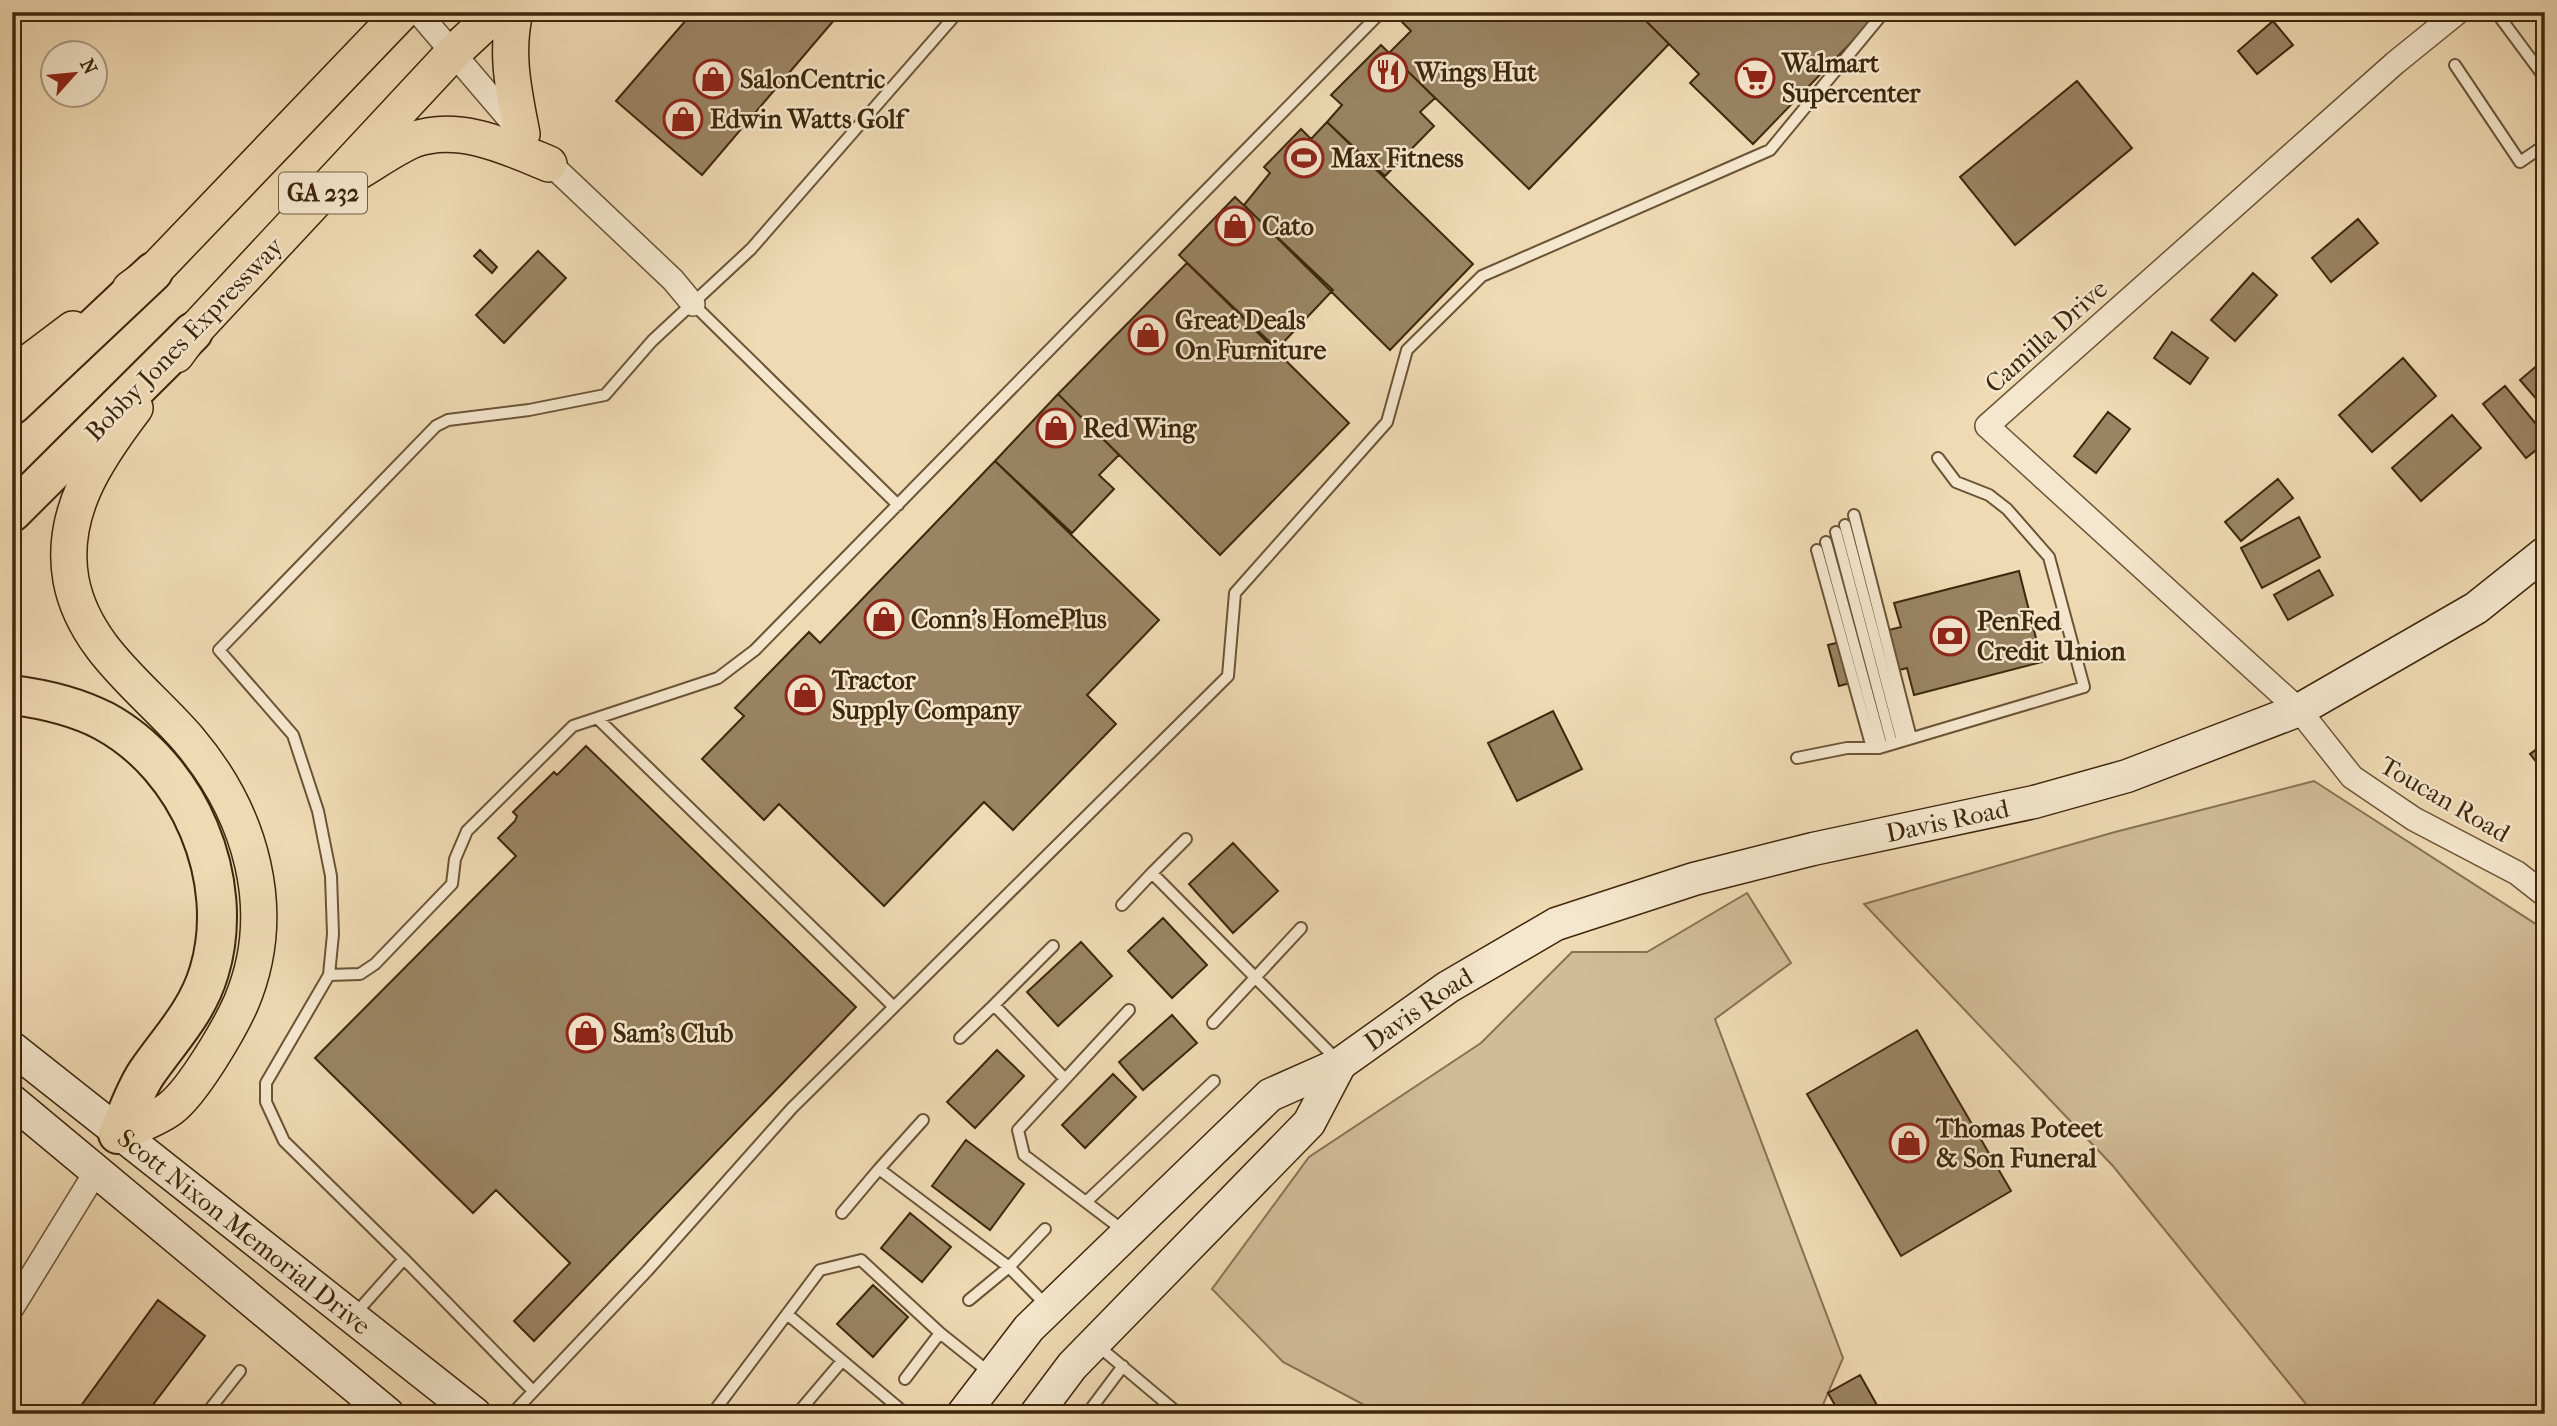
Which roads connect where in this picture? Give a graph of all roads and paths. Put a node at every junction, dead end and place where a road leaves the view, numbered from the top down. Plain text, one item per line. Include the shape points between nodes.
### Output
1 (402, 12) edge
2 (418, 12) edge
3 (497, 12) edge
4 (515, 12) edge
5 (958, 12) edge
6 (1381, 12) edge
7 (1884, 12) edge
8 (2458, 12) edge
9 (2496, 12) edge
10 (452, 54) junction
11 (2455, 65) dead end
12 (2545, 78) edge
13 (522, 134) junction
14 (2545, 145) edge
15 (549, 164) junction
16 (326, 190) junction
17 (153, 272) junction
18 (693, 304) junction
19 (193, 332) junction
20 (12, 375) edge
21 (12, 405) edge
22 (1938, 458) dead end
23 (898, 505) junction
24 (12, 512) edge
25 (1854, 515) dead end
26 (1840, 528) dead end
27 (1826, 542) dead end
28 (1817, 550) dead end
29 (2545, 553) edge
30 (12, 695) edge
31 (2299, 710) junction
32 (597, 718) junction
33 (1892, 744) junction
34 (1797, 758) dead end
35 (1186, 839) dead end
36 (1152, 873) junction
37 (2541, 883) edge
38 (1122, 905) dead end
39 (1301, 928) dead end
40 (1053, 946) dead end
41 (329, 975) junction
42 (1254, 977) junction
43 (994, 1005) junction
44 (893, 1006) junction
45 (1129, 1010) dead end
46 (1213, 1023) dead end
47 (960, 1038) dead end
48 (12, 1048) edge
49 (1340, 1064) junction
50 (1065, 1079) junction
51 (1214, 1081) dead end
52 (12, 1101) edge
53 (923, 1120) dead end
54 (118, 1134) junction
55 (879, 1169) junction
56 (97, 1170) junction
57 (1086, 1202) junction
58 (842, 1213) dead end
59 (1045, 1229) dead end
60 (1129, 1235) junction
61 (404, 1259) junction
62 (1009, 1266) junction
63 (969, 1300) dead end
64 (12, 1308) edge
65 (1050, 1309) junction
66 (787, 1314) junction
67 (353, 1316) junction
68 (940, 1333) junction
69 (1095, 1343) junction
70 (842, 1361) junction
71 (1123, 1366) junction
72 (240, 1371) dead end
73 (992, 1375) junction
74 (905, 1379) dead end
75 (533, 1391) junction
76 (206, 1414) edge
77 (388, 1414) edge
78 (475, 1414) edge
79 (512, 1414) edge
80 (712, 1414) edge
81 (797, 1414) edge
82 (906, 1414) edge
83 (963, 1414) edge
84 (1036, 1414) edge
85 (1087, 1414) edge
86 (1179, 1414) edge

1 - 17 main road, GA 232
2 - 10 street
3 - 10 main road, Bobby Jones Expressway / GA 232
4 - 13 main road via 510,72
5 - 18 lane via 758,241
6 - 23 lane
7 - 44 lane via 1770,150 1482,276 1407,350 1387,422 1235,593 1228,676
8 - 31 street, Camilla Drive via 1987,426
9 - 12 lane
10 - 13 street
10 - 16 main road, Bobby Jones Expressway / GA 232
11 - 14 lane via 2520,162
13 - 15 street
15 - 16 main road via 487,139 433,135 413,140
15 - 18 street
16 - 19 main road, Bobby Jones Expressway / GA 232
17 - 20 main road
17 - 21 highway, GA 232
18 - 23 lane
18 - 41 lane via 652,341 604,396 530,411 447,420 436,426 219,650 293,735 318,811 331,876
19 - 24 highway, Bobby Jones Expressway / GA 232
19 - 54 main road via 92,467 73,519 69,563 77,602 101,648 188,740 237,811 258,882 256,948 249,985 216,1051 171,1108
22 - 33 lane via 1956,482 1989,495 2007,509 2049,557 2084,687
23 - 32 lane via 755,650 718,678
25 - 33 lane
26 - 33 lane
27 - 33 lane
28 - 33 lane
29 - 31 main road, Davis Road via 2476,608
30 - 54 highway via 66,705 105,722 137,744 169,777 196,821 215,876 217,918 209,974 185,1024 146,1073
31 - 37 street, Toucan Road via 2352,777 2414,819
31 - 49 main road, Davis Road via 2113,780 1694,879 1556,924 1448,986
32 - 41 lane via 573,726 467,831 455,859 452,884 375,964 360,974
32 - 44 lane
33 - 34 lane
35 - 36 lane
36 - 38 lane
36 - 42 lane
39 - 42 lane
40 - 43 lane
41 - 61 lane via 266,1083 266,1102 284,1141
42 - 46 lane
42 - 49 lane
43 - 47 lane
43 - 50 lane
44 - 75 lane via 792,1108
45 - 50 lane
48 - 54 main road, Scott Nixon Memorial Drive
49 - 60 main road, Davis Road via 1270,1095
49 - 69 main road, Davis Road via 1309,1123
50 - 57 lane via 1018,1130 1024,1155
51 - 57 lane
52 - 56 main road, Scott Nixon Memorial Drive
53 - 55 lane
54 - 56 main road
54 - 67 main road, Scott Nixon Memorial Drive
55 - 58 lane
55 - 62 lane
56 - 64 street
56 - 77 main road, Scott Nixon Memorial Drive
57 - 60 lane
59 - 62 lane
60 - 65 main road, Davis Road
61 - 67 lane
61 - 75 lane
62 - 63 lane
62 - 65 lane
65 - 73 main road, Davis Road
66 - 68 lane via 820,1270 861,1260
66 - 70 lane
66 - 80 lane
67 - 78 main road, Scott Nixon Memorial Drive
68 - 73 lane
68 - 74 lane
69 - 71 lane
69 - 84 main road, Davis Road
70 - 81 lane
70 - 82 lane
71 - 85 lane
71 - 86 lane
72 - 76 lane
73 - 83 main road, Davis Road
75 - 79 lane

